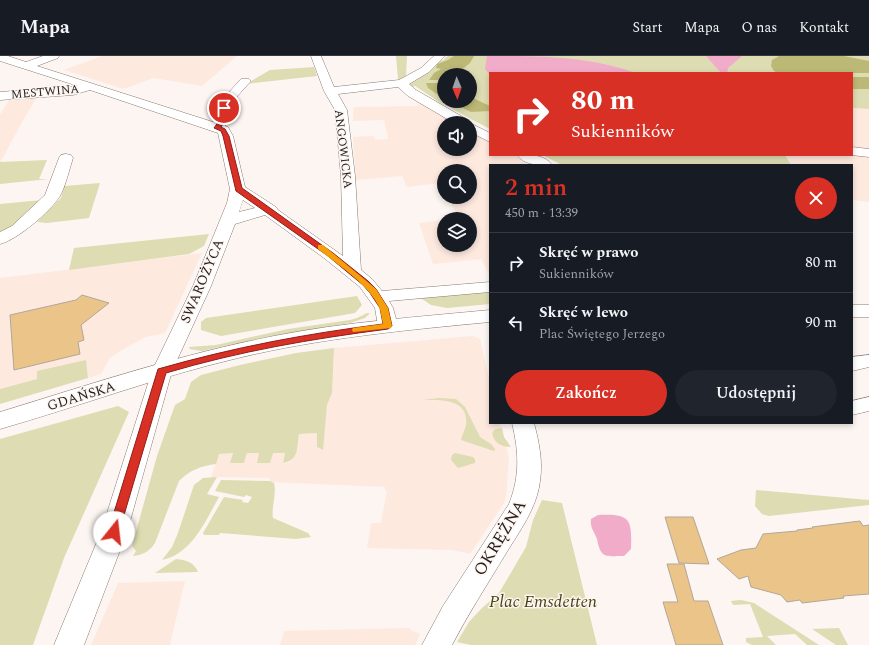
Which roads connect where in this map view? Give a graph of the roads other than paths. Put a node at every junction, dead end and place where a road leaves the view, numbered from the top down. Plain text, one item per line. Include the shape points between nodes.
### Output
1 (54, 56) edge
2 (316, 56) edge
3 (440, 56) edge
4 (0, 58) edge
5 (28, 66) junction
6 (245, 81) dead end
7 (402, 83) junction
8 (91, 87) junction
9 (330, 91) junction
10 (0, 96) edge
11 (451, 116) edge
12 (217, 128) junction
13 (477, 131) edge
14 (489, 137) edge
15 (853, 152) edge
16 (869, 153) edge
17 (526, 156) edge
18 (66, 158) dead end
19 (543, 164) edge
20 (238, 189) junction
21 (270, 210) junction
22 (227, 221) junction
23 (0, 239) edge
24 (351, 247) junction
25 (330, 254) junction
26 (352, 272) junction
27 (489, 287) edge
28 (377, 297) junction
29 (853, 311) edge
30 (869, 311) edge
31 (489, 316) edge
32 (388, 326) junction
33 (869, 361) edge
34 (853, 364) edge
35 (162, 371) junction
36 (869, 404) edge
37 (853, 408) edge
38 (0, 421) edge
39 (523, 424) edge
40 (70, 645) edge
41 (437, 645) edge

1 - 5 street
2 - 9 street, ANGOWICKA
3 - 7 street via 425,70
4 - 5 street
5 - 8 street
6 - 12 street via 228,99 222,121
7 - 9 street
7 - 11 street via 412,93
8 - 10 street, MESTWINA via 73,92
8 - 12 street
9 - 24 street, ANGOWICKA via 340,110 348,176
12 - 20 street via 223,130 226,136
13 - 14 street
15 - 16 street
17 - 19 street
18 - 23 street via 51,198 18,229
20 - 21 street
20 - 22 street, SWAROŻYCA
21 - 22 street
21 - 25 street
22 - 35 street, SWAROŻYCA via 202,286
24 - 25 street
24 - 26 street, ANGOWICKA
25 - 26 street
26 - 28 street via 366,283
27 - 28 street
28 - 32 street via 384,308
29 - 30 main road
31 - 32 main road, GDAŃSKA
32 - 35 main road, GDAŃSKA via 274,343
33 - 34 street
35 - 38 main road, GDAŃSKA
35 - 40 street, SWAROŻYCA via 114,532
36 - 37 street
39 - 41 street, OKRĘŻNA via 531,457 524,501

